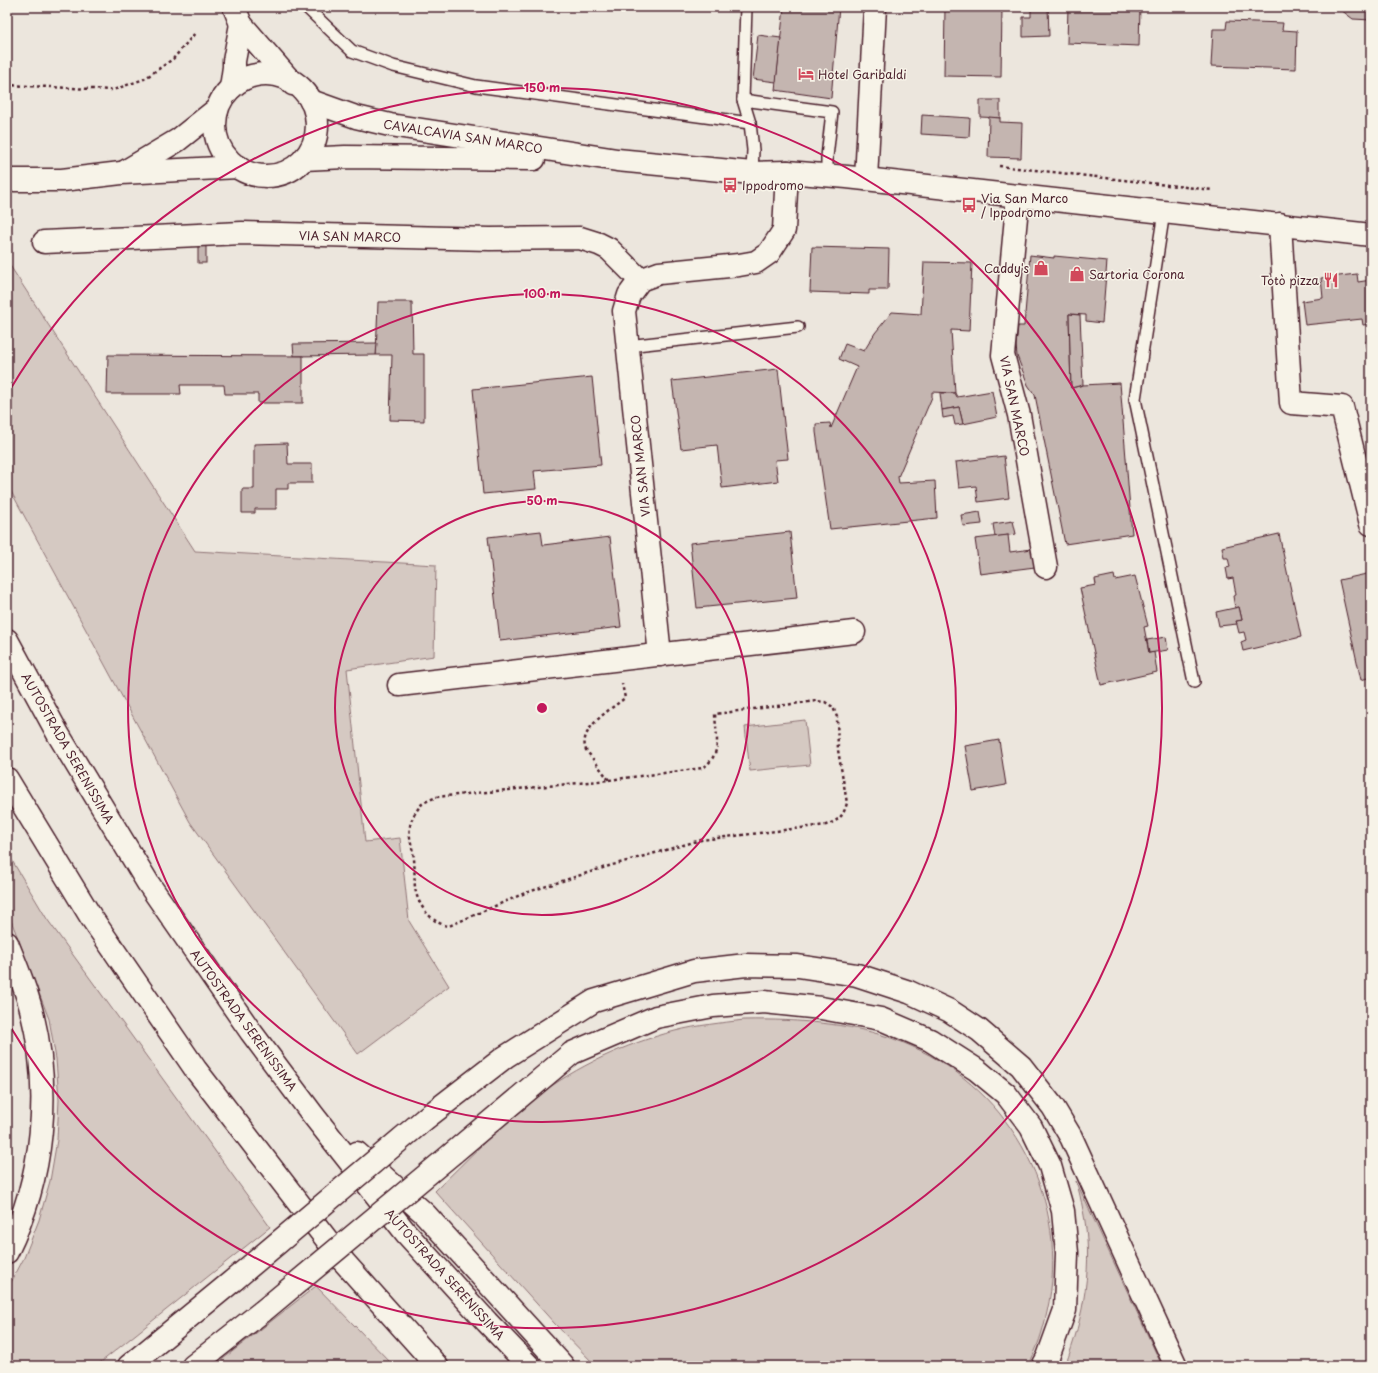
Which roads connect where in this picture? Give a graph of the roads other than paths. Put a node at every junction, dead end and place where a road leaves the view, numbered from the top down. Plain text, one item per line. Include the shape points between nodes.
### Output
1 (306, 7) edge
2 (746, 7) edge
3 (875, 7) edge
4 (238, 16) edge
5 (293, 84) junction
6 (231, 88) junction
7 (743, 100) junction
8 (311, 101) junction
9 (217, 109) junction
10 (750, 123) junction
11 (304, 159) junction
12 (617, 160) junction
13 (238, 167) junction
14 (787, 172) junction
15 (121, 173) junction
16 (752, 173) junction
17 (827, 175) junction
18 (866, 179) junction
19 (7, 180) edge
20 (1018, 196) junction
21 (1164, 212) junction
22 (1280, 224) junction
23 (1371, 235) edge
24 (44, 242) dead end
25 (640, 280) junction
26 (798, 327) dead end
27 (627, 346) junction
28 (1371, 524) edge
29 (1046, 567) dead end
30 (854, 632) dead end
31 (7, 640) edge
32 (660, 655) junction
33 (1194, 682) dead end
34 (399, 685) dead end
35 (7, 779) edge
36 (7, 943) edge
37 (313, 1115) junction
38 (7, 1252) edge
39 (128, 1366) edge
40 (193, 1366) edge
41 (437, 1366) edge
42 (529, 1366) edge
43 (563, 1366) edge
44 (1043, 1366) edge
45 (1176, 1366) edge

1 - 10 lane via 352,51 393,66 476,86
2 - 7 lane
3 - 18 main road
4 - 5 main road
4 - 6 main road
5 - 6 main road, CAVALCAVIA SAN MARCO via 266,74 238,82
5 - 8 main road, CAVALCAVIA SAN MARCO
6 - 9 main road, CAVALCAVIA SAN MARCO
7 - 10 lane
7 - 17 lane via 832,112
8 - 11 main road, CAVALCAVIA SAN MARCO via 317,126 309,153
8 - 12 main road, CAVALCAVIA SAN MARCO via 356,117 390,125
9 - 13 main road, CAVALCAVIA SAN MARCO via 215,135 222,151
9 - 15 main road, CAVALCAVIA SAN MARCO via 178,140
10 - 16 lane
11 - 12 main road, CAVALCAVIA SAN MARCO via 345,157
11 - 13 main road, CAVALCAVIA SAN MARCO via 290,170 274,176 255,176
12 - 16 main road, CAVALCAVIA SAN MARCO
13 - 15 main road, CAVALCAVIA SAN MARCO
14 - 16 main road
14 - 17 main road
14 - 25 main road via 784,230 769,253 756,262 659,273
15 - 19 main road, CAVALCAVIA SAN MARCO via 62,180
17 - 18 main road
18 - 20 main road
20 - 21 main road
20 - 29 main road, VIA SAN MARCO via 1003,355 1019,415
21 - 22 main road
21 - 33 lane via 1135,399
22 - 23 main road
22 - 28 main road via 1291,403 1342,407
24 - 25 main road, VIA SAN MARCO via 242,233 490,239 580,238 609,249
25 - 27 main road, VIA SAN MARCO via 629,295 624,311
26 - 27 lane
27 - 32 main road, VIA SAN MARCO
30 - 32 main road
31 - 37 main road, AUTOSTRADA SERENISSIMA via 58,734 148,883 247,1026
32 - 34 main road
35 - 41 main road via 91,917 196,1070 344,1262
36 - 38 main road via 31,1008 39,1052 43,1099 37,1164 26,1206
37 - 42 main road, AUTOSTRADA SERENISSIMA via 406,1233
37 - 43 main road via 425,1214
39 - 45 main road, bridge via 235,1280 426,1118 505,1057 594,1001 694,971 746,965 798,966 857,975 909,992 950,1011 980,1030 1022,1066 1053,1107 1071,1137
40 - 44 main road, bridge via 263,1311 572,1053 656,1017 713,1006 764,1002 820,1008 881,1019 930,1040 977,1070 1006,1094 1031,1127 1050,1166 1063,1211 1067,1253 1064,1310

